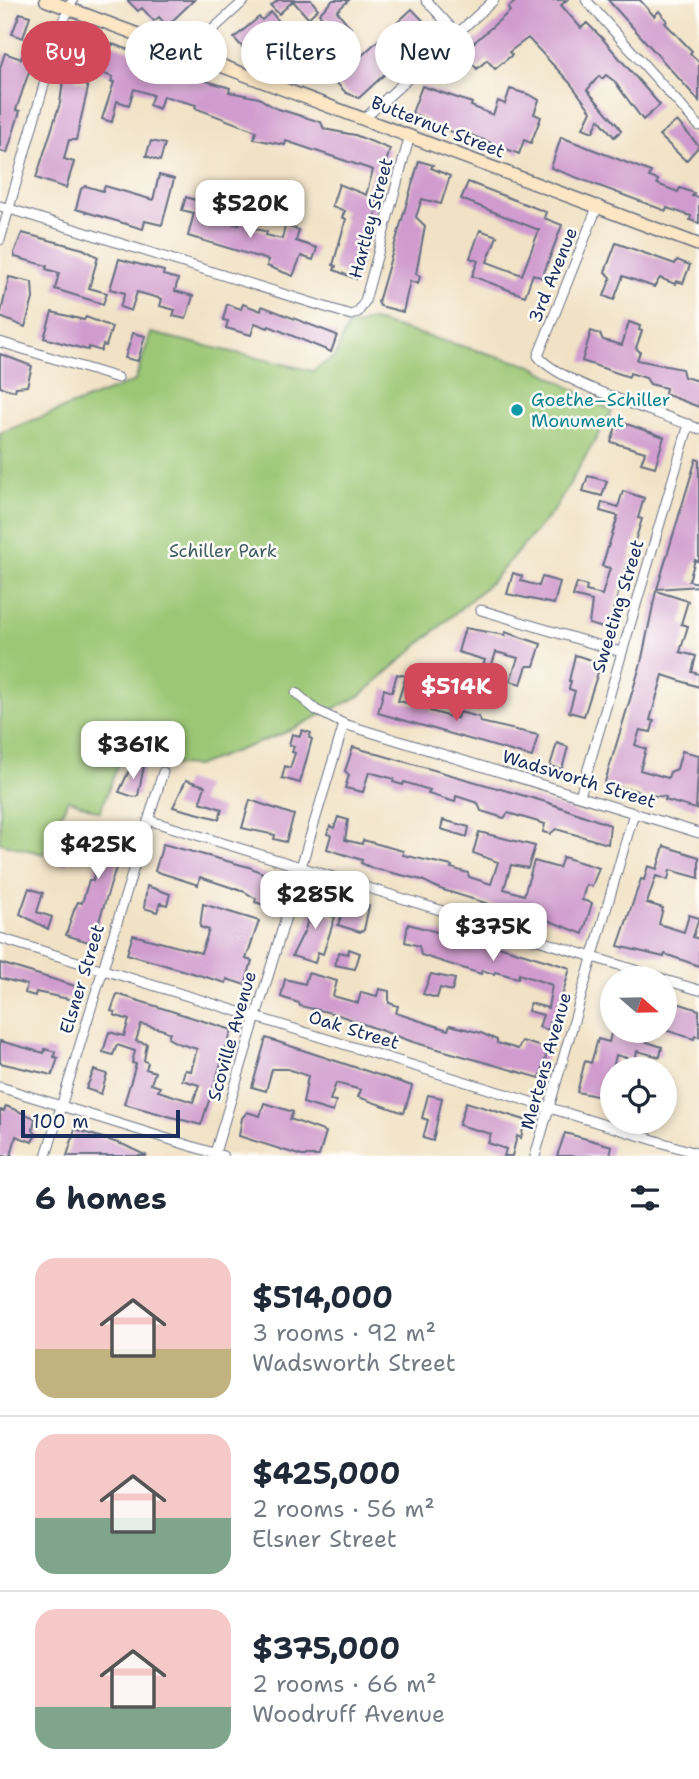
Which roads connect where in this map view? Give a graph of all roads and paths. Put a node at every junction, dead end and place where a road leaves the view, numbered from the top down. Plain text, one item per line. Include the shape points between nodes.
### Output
1 (46, 0) edge
2 (245, 0) edge
3 (426, 0) edge
4 (494, 0) edge
5 (586, 0) edge
6 (71, 4) edge
7 (222, 21) edge
8 (445, 21) edge
9 (470, 21) edge
10 (125, 27) edge
11 (227, 68) edge
12 (401, 84) edge
13 (365, 118) junction
14 (699, 126) edge
15 (410, 135) junction
16 (598, 205) junction
17 (4, 208) edge
18 (0, 240) edge
19 (699, 245) edge
20 (0, 342) edge
21 (118, 377) dead end
22 (689, 424) junction
23 (699, 429) edge
24 (481, 610) dead end
25 (621, 652) junction
26 (296, 693) dead end
27 (344, 724) junction
28 (163, 772) dead end
29 (580, 796) junction
30 (634, 813) junction
31 (148, 820) junction
32 (699, 833) edge
33 (299, 867) junction
34 (0, 938) edge
35 (592, 957) junction
36 (621, 966) edge
37 (102, 970) junction
38 (677, 983) edge
39 (699, 990) edge
40 (254, 1016) junction
41 (0, 1087) edge
42 (60, 1105) junction
43 (549, 1107) junction
44 (699, 1154) edge
45 (217, 1155) edge
46 (46, 1156) edge
47 (535, 1156) edge

1 - 6 street, Butternut Street
2 - 7 street
3 - 8 street
4 - 9 street
5 - 14 street
6 - 10 street, Butternut Street
6 - 17 street
11 - 13 street, Butternut Street
12 - 13 street
13 - 15 street, Butternut Street
15 - 16 street, Butternut Street
15 - 17 street, Hartley Street via 361,309 351,315
16 - 19 street, Butternut Street
16 - 22 street, 3rd Avenue via 538,356 569,378
17 - 18 street
20 - 21 street
22 - 23 street
22 - 25 street, Sweeting Street
24 - 25 street
25 - 29 street, Sweeting Street
26 - 27 street, Wadsworth Street
27 - 29 street, Wadsworth Street
27 - 33 street, Scoville Avenue
28 - 31 street, Elsner Street
29 - 30 street, Wadsworth Street
30 - 32 street, Wadsworth Street
30 - 35 street, Mertens Avenue
31 - 33 street
31 - 37 street, Elsner Street
33 - 35 street
33 - 40 street, Scoville Avenue
34 - 37 street, Oak Street
35 - 36 street
35 - 43 street, Mertens Avenue
37 - 40 street, Oak Street
37 - 42 street, Elsner Street
38 - 39 street
40 - 43 street, Oak Street
40 - 45 street, Scoville Avenue
41 - 42 street
42 - 45 street
42 - 46 street, Elsner Street
43 - 44 street, Oak Street
43 - 47 street, Mertens Avenue

